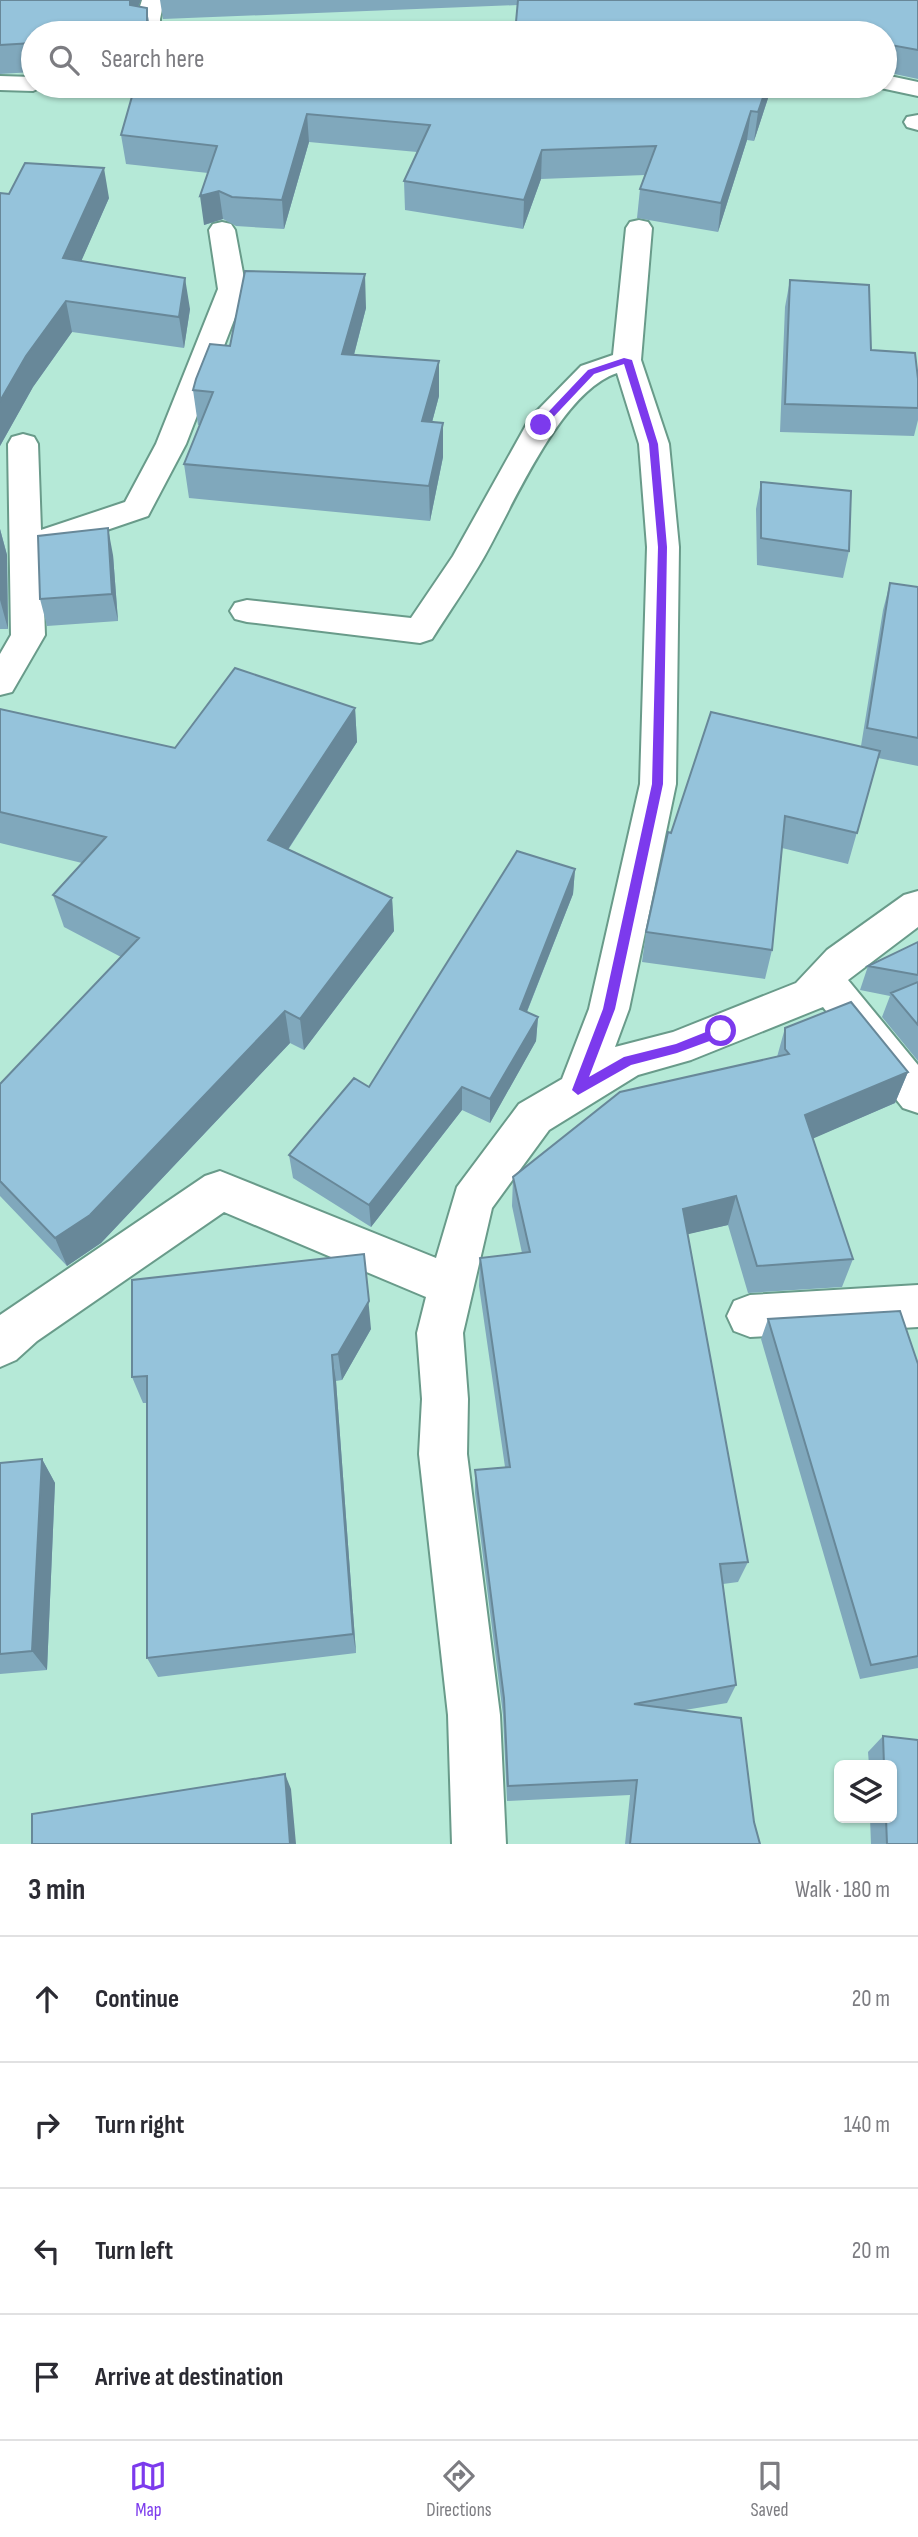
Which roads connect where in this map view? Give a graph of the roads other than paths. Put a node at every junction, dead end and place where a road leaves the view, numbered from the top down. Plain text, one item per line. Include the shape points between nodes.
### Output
1 (153, 0) edge
2 (148, 21) edge
3 (0, 83) edge
4 (21, 84) edge
5 (897, 85) edge
6 (918, 89) edge
7 (639, 228) dead end
8 (222, 230) dead end
9 (627, 360) junction
10 (23, 444) dead end
11 (26, 546) junction
12 (247, 611) dead end
13 (0, 683) edge
14 (918, 905) edge
15 (824, 980) junction
16 (578, 1090) junction
17 (918, 1095) edge
18 (452, 1286) junction
19 (918, 1306) edge
20 (750, 1316) dead end
21 (0, 1345) edge
22 (479, 1844) edge

1 - 2 street
3 - 4 street
5 - 6 street
7 - 9 street
8 - 11 street via 232,289 171,443 137,509
9 - 12 street via 591,372 541,425 467,559 419,631
9 - 16 street via 654,444 663,547 658,784 609,1009
10 - 11 street
11 - 13 street via 28,635
14 - 15 street via 841,961
15 - 16 street via 810,995 677,1048 628,1060
15 - 17 street
16 - 18 street via 534,1117 472,1200
18 - 21 street via 220,1190
18 - 22 street via 440,1333 443,1454 474,1715
19 - 20 street

